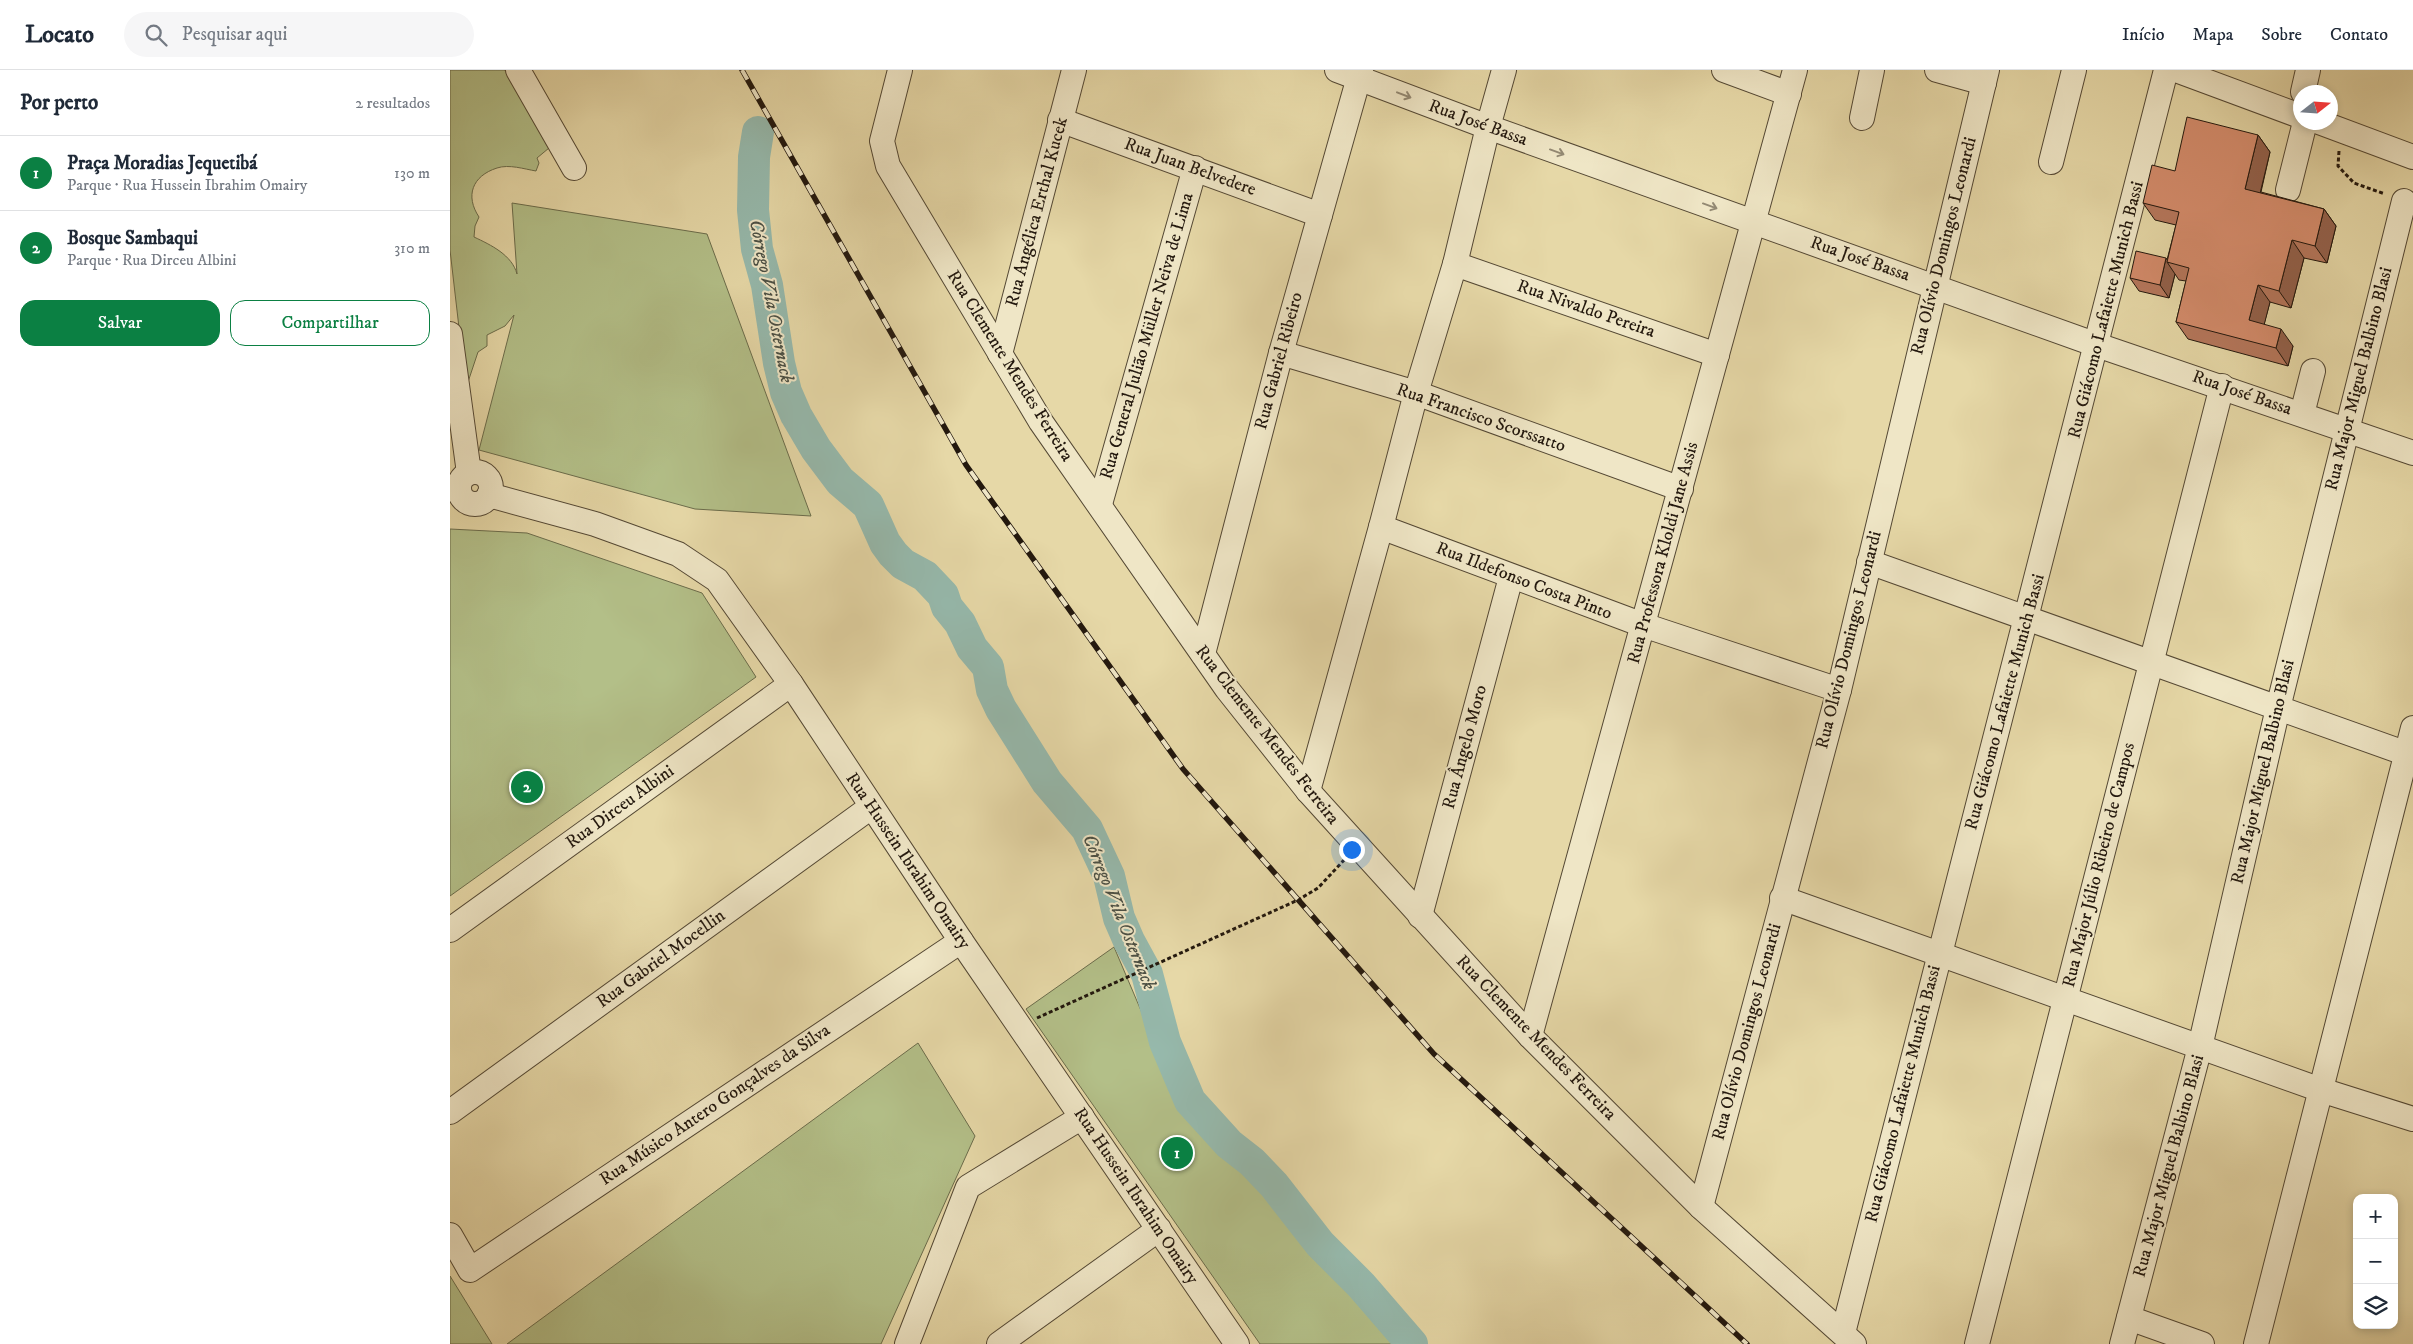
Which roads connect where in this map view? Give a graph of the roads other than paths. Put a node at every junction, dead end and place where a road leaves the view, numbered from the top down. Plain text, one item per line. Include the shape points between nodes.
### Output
1 (518, 70) edge
2 (900, 70) edge
3 (1074, 70) edge
4 (1337, 70) edge
5 (1504, 70) edge
6 (1724, 70) edge
7 (1795, 70) edge
8 (1872, 70) edge
9 (1937, 70) edge
10 (2074, 70) edge
11 (2166, 70) edge
12 (2176, 70) edge
13 (2308, 70) edge
14 (1360, 74) edge
15 (1985, 76) edge
16 (2307, 85) edge
17 (1789, 94) junction
18 (2293, 108) edge
19 (1862, 118) dead end
20 (1060, 120) junction
21 (1488, 127) junction
22 (2338, 129) edge
23 (2300, 130) edge
24 (2413, 157) edge
25 (2052, 162) dead end
26 (574, 168) dead end
27 (1195, 168) junction
28 (2288, 190) dead end
29 (2404, 201) road end
30 (1320, 215) junction
31 (1754, 222) junction
32 (1454, 264) junction
33 (1935, 286) junction
34 (450, 339) edge
35 (2097, 345) junction
36 (1280, 352) junction
37 (1000, 354) junction
38 (1717, 355) junction
39 (2312, 371) dead end
40 (2222, 386) junction
41 (1416, 393) junction
42 (2302, 414) junction
43 (2347, 430) junction
44 (2413, 453) edge
45 (469, 473) junction
46 (1680, 488) junction
47 (489, 496) junction
48 (456, 500) edge
49 (1100, 504) junction
50 (1382, 527) junction
51 (1868, 562) junction
52 (1511, 577) junction
53 (2027, 618) junction
54 (1643, 625) junction
55 (1203, 654) junction
56 (2151, 662) junction
57 (791, 684) junction
58 (1839, 690) junction
59 (2278, 708) junction
60 (2413, 728) edge
61 (2410, 755) edge
62 (1308, 791) junction
63 (871, 807) junction
64 (1782, 898) junction
65 (1420, 916) junction
66 (450, 930) edge
67 (961, 941) junction
68 (1938, 953) junction
69 (2065, 998) junction
70 (1530, 1036) junction
71 (2200, 1046) junction
72 (2321, 1090) junction
73 (450, 1112) edge
74 (1082, 1117) junction
75 (2413, 1119) edge
76 (1701, 1207) junction
77 (1159, 1229) junction
78 (450, 1236) edge
79 (2129, 1318) junction
80 (1848, 1339) edge
81 (906, 1344) edge
82 (999, 1344) edge
83 (1237, 1344) edge
84 (1977, 1344) edge
85 (2122, 1344) edge
86 (2202, 1344) edge
87 (2256, 1344) edge

1 - 26 street
2 - 37 street, Rua Clemente Mendes Ferreira via 882,141 888,166
3 - 20 street, Rua Angélica Erthal Kucek
4 - 14 street, Rua José Bassa
5 - 21 street
6 - 17 street
7 - 17 street, Rua Professora Kloldi Jane Assis
8 - 19 street
9 - 15 street
10 - 25 street
11 - 35 street, Rua Giácomo Lafaiette Munich Bassi
12 - 18 street
13 - 16 street
14 -> 21 street, Rua José Bassa
14 - 30 street, Rua Gabriel Ribeiro
15 - 33 street, Rua Olívio Domingos Leonardi
17 - 31 street, Rua Professora Kloldi Jane Assis
20 - 27 street, Rua Juan Belvedere
20 - 37 street, Rua Angélica Erthal Kucek
21 -> 31 street, Rua José Bassa
21 - 32 street
22 - 24 street
23 - 28 street
27 - 30 street, Rua Juan Belvedere
27 - 49 street, Rua General Julião Müller Neiva de Lima
29 - 43 street, Rua Major Miguel Balbino Blasi
30 - 36 street, Rua Gabriel Ribeiro
31 - 33 street, Rua José Bassa
31 - 38 street, Rua Professora Kloldi Jane Assis
32 - 38 street, Rua Nivaldo Pereira
32 - 41 street
33 - 35 street, Rua José Bassa
33 - 51 street, Rua Olívio Domingos Leonardi
34 - 45 street
35 - 40 street, Rua José Bassa
35 - 53 street, Rua Giácomo Lafaiette Munich Bassi
36 - 41 street, Rua Francisco Scorssatto
36 - 55 street, Rua Gabriel Ribeiro
37 - 49 street, Rua Clemente Mendes Ferreira via 1041,422
38 - 46 street, Rua Professora Kloldi Jane Assis
39 - 42 street
40 - 42 street, Rua José Bassa
40 - 56 street, Rua Major Júlio Ribeiro de Campos
41 - 46 street, Rua Francisco Scorssatto
41 - 50 street
42 - 43 street, Rua José Bassa
43 - 44 street, Rua José Bassa
43 - 59 street, Rua Major Miguel Balbino Blasi
45 - 47 street via 484,475 490,485
45 - 48 street via 459,486
46 - 54 street, Rua Professora Kloldi Jane Assis
47 - 48 street via 475,504
47 - 57 street, Rua Hussein Ibrahim Omairy via 594,524 678,554 717,580
49 - 55 street, Rua Clemente Mendes Ferreira
50 - 52 street, Rua Ildefonso Costa Pinto
50 - 62 street
51 - 53 street
51 - 58 street, Rua Olívio Domingos Leonardi
52 - 54 street, Rua Ildefonso Costa Pinto
52 - 65 street, Rua Ângelo Moro
53 - 56 street
53 - 68 street, Rua Giácomo Lafaiette Munich Bassi
54 - 58 street, Rua Ildefonso Costa Pinto
54 - 70 street, Rua Professora Kloldi Jane Assis
55 - 62 street, Rua Clemente Mendes Ferreira
56 - 59 street
56 - 69 street, Rua Major Júlio Ribeiro de Campos
57 - 63 street, Rua Hussein Ibrahim Omairy
57 - 66 street, Rua Dirceu Albini
58 - 64 street, Rua Olívio Domingos Leonardi
59 - 61 street
59 - 71 street, Rua Major Miguel Balbino Blasi
60 - 61 street
61 - 72 street
62 - 65 street, Rua Clemente Mendes Ferreira
63 - 67 street, Rua Hussein Ibrahim Omairy
63 - 73 street, Rua Gabriel Mocellin
64 - 68 street
64 - 76 street, Rua Olívio Domingos Leonardi
65 - 70 street, Rua Clemente Mendes Ferreira
67 - 74 street, Rua Hussein Ibrahim Omairy
67 - 78 street, Rua Músico Antero Gonçalves da Silva via 470,1270
68 - 69 street
68 - 80 street, Rua Giácomo Lafaiette Munich Bassi
69 - 71 street
69 - 84 street, Rua Major Júlio Ribeiro de Campos
70 - 76 street, Rua Clemente Mendes Ferreira
71 - 72 street
71 - 79 street, Rua Major Miguel Balbino Blasi
72 - 75 street
72 - 87 street
74 - 77 street, Rua Hussein Ibrahim Omairy
74 - 81 street via 968,1186
76 - 80 street, Rua Clemente Mendes Ferreira
77 - 82 street
77 - 83 street, Rua Hussein Ibrahim Omairy
79 - 85 street, Rua Major Miguel Balbino Blasi
79 - 86 street

